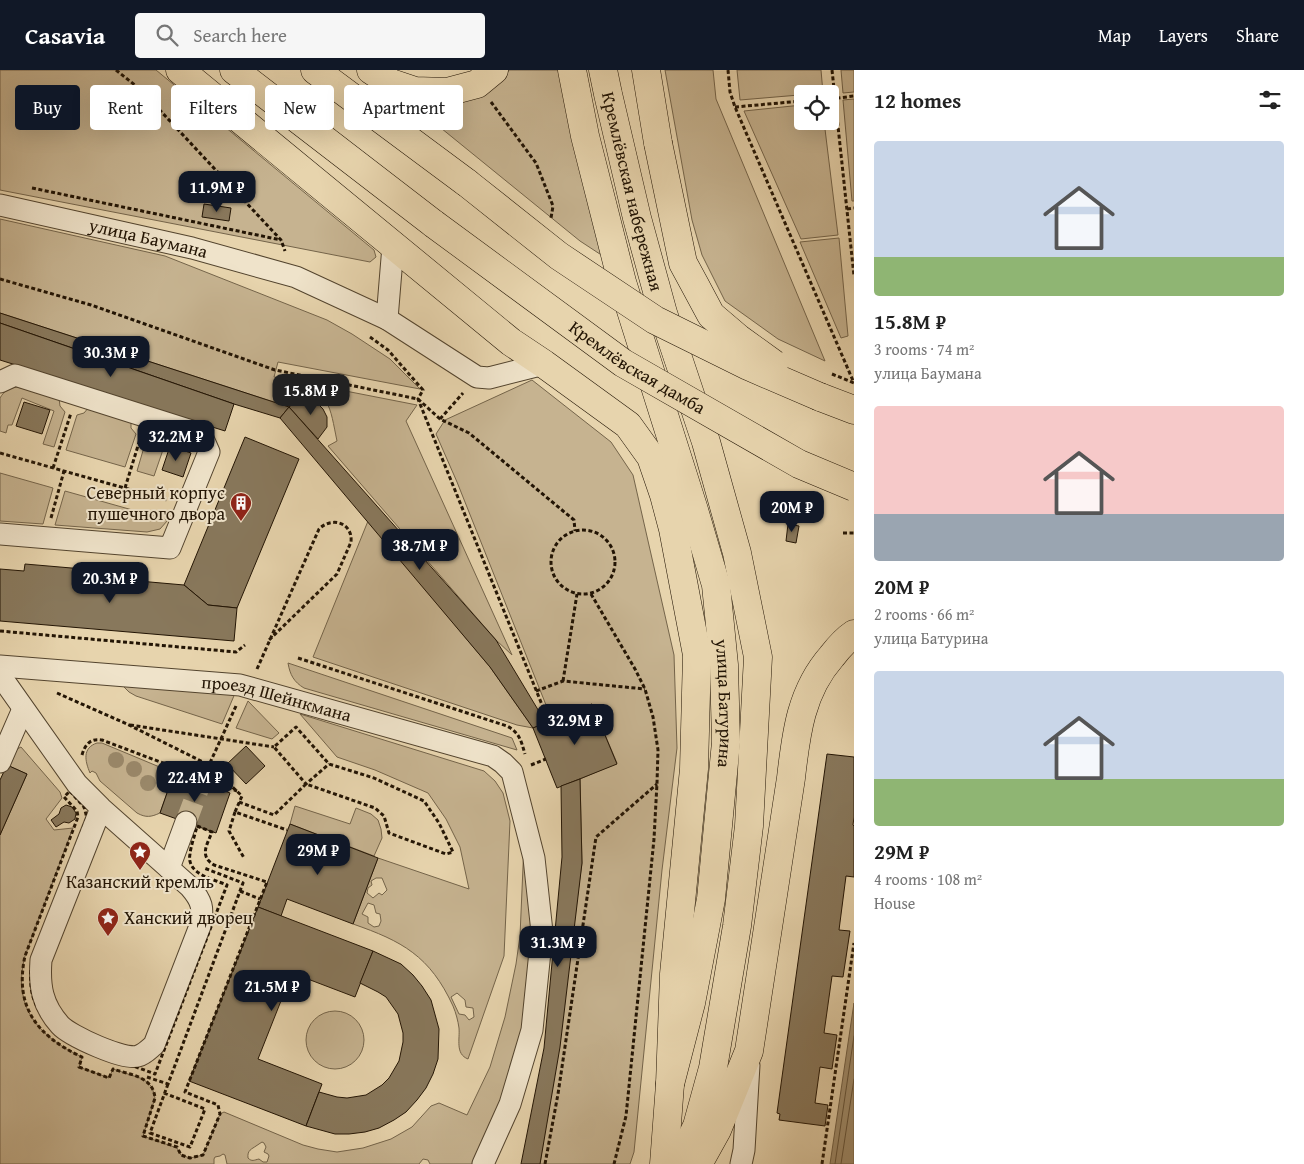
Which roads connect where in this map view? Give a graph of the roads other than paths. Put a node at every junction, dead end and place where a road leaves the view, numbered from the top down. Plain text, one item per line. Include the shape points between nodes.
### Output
1 (180, 70) edge
2 (234, 70) edge
3 (315, 70) edge
4 (371, 70) edge
5 (494, 70) edge
6 (572, 70) edge
7 (603, 70) edge
8 (646, 70) edge
9 (0, 205) edge
10 (393, 246) junction
11 (622, 282) joint
12 (663, 313) joint
13 (386, 319) junction
14 (544, 364) junction
15 (0, 382) edge
16 (824, 385) junction
17 (854, 410) edge
18 (854, 487) edge
19 (0, 534) edge
20 (854, 634) edge
21 (0, 666) edge
22 (0, 676) edge
23 (23, 709) junction
24 (0, 762) edge
25 (100, 808) junction
26 (186, 822) tunnel mouth
27 (178, 860) junction
28 (749, 1051) junction
29 (670, 1084) junction
30 (483, 1164) edge
31 (664, 1164) edge
32 (679, 1164) edge
33 (695, 1164) edge
34 (741, 1164) edge

1 - 10 main road
2 - 18 main road, Кремлёвская дамба, bridge via 434,224 623,363 799,464
3 - 16 main road, bridge via 560,256 655,320 748,366
4 - 5 main road via 391,83 415,90 446,92 477,84
6 - 11 main road, Кремлёвская набережная
7 - 12 main road, Кремлёвская набережная
8 - 16 main road, bridge via 683,263 696,288 712,315 738,338
9 - 13 street, улица Баумана via 192,248 296,277
10 - 13 street
10 - 14 main road via 511,342
11 - 29 main road, улица Батурина via 716,585 724,666 726,742 711,898 691,1003
12 - 32 main road, улица Батурина via 706,442 737,553 758,657 749,826 737,926 713,1068 697,1126
13 - 14 street, улица Баумана via 477,377 489,378
14 - 29 main road via 628,425 651,457 673,529 697,655 694,769 674,974
15 - 19 street via 15,375 201,434 209,452 170,548
16 - 17 main road
20 - 28 main road via 823,666 800,717
21 - 30 street, проезд Шейнкмана via 240,685 493,756 512,772 534,858 542,932 532,1030 510,1104
22 - 23 street
23 - 24 street
23 - 25 street via 77,784
25 - 27 street
25 - 27 street via 41,960 44,999 61,1026 80,1039 127,1057 137,1057 154,1045 202,916 198,897
26 - 27 street
28 - 33 main road via 717,1130
28 - 34 street
29 - 31 main road, улица Батурина

